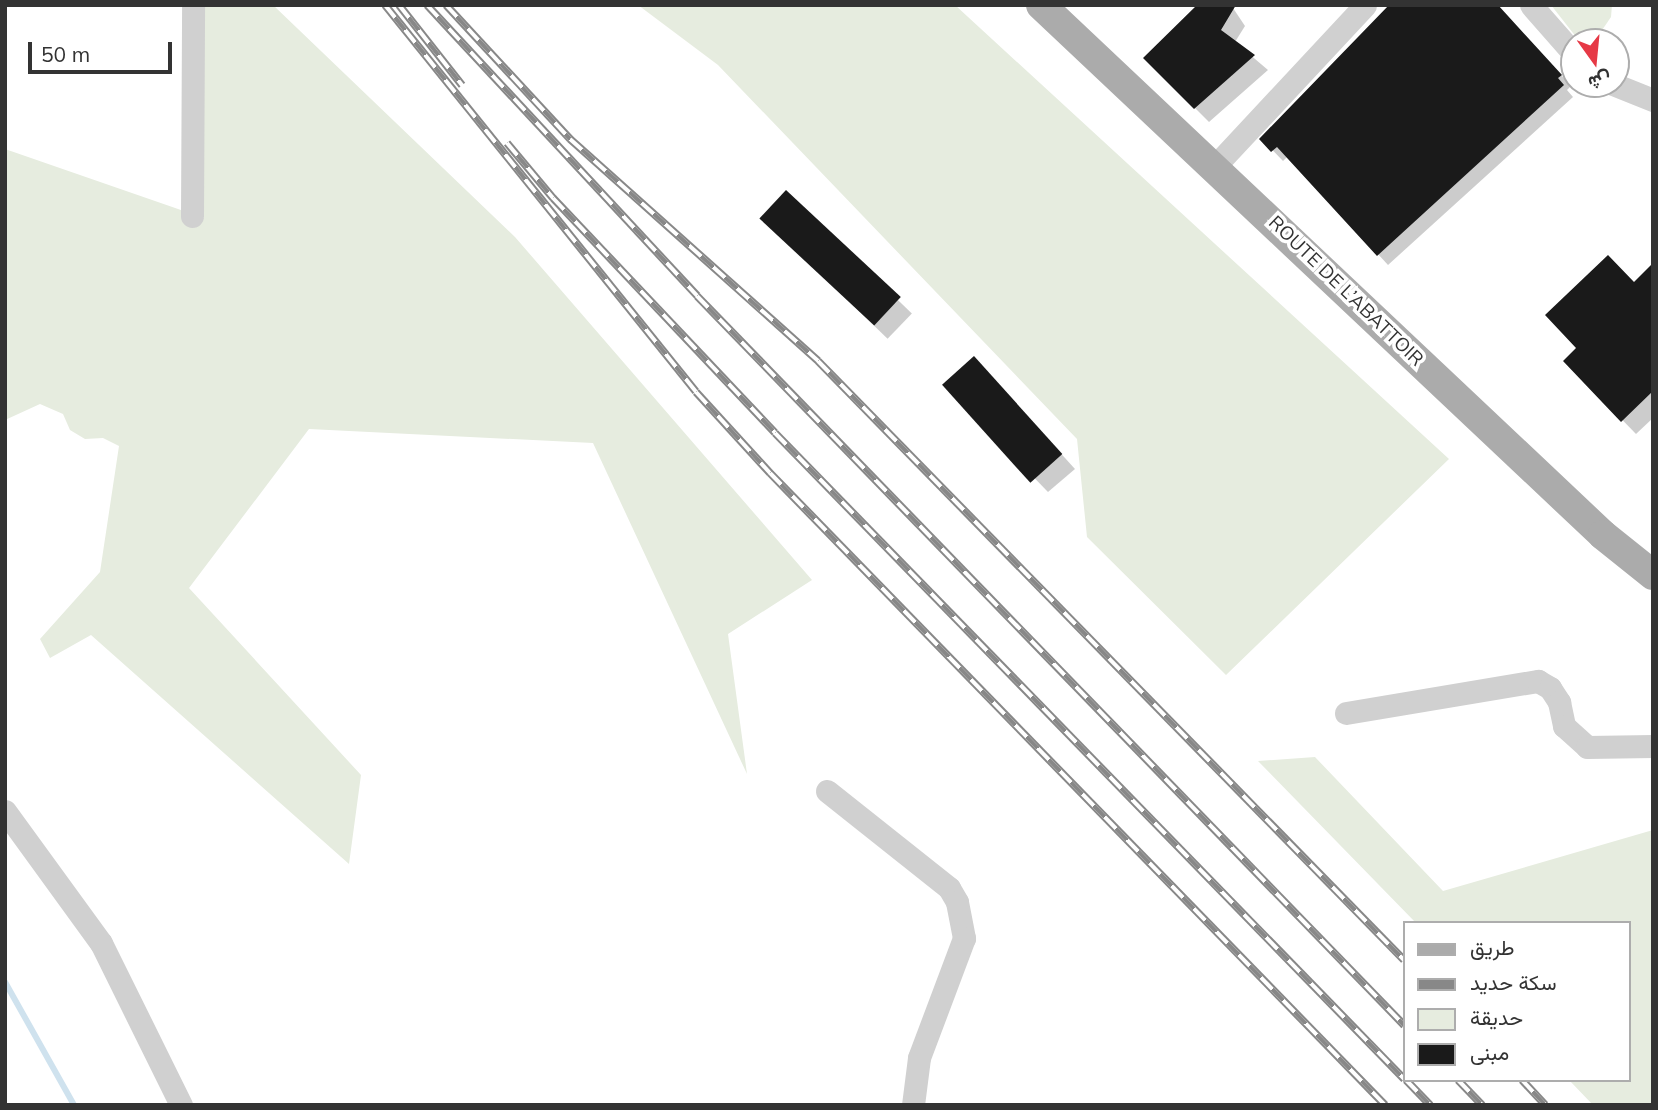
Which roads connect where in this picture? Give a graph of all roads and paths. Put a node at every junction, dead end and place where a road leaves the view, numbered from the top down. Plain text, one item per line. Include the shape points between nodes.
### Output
1 (193, 5) edge
2 (1041, 5) edge
3 (1365, 5) edge
4 (1531, 5) edge
5 (1560, 38) edge
6 (1630, 91) edge
7 (1653, 100) edge
8 (1215, 166) junction
9 (192, 216) dead end
10 (1653, 575) edge
11 (1346, 713) dead end
12 (1653, 746) edge
13 (827, 792) dead end
14 (5, 811) edge
15 (181, 1105) edge
16 (913, 1105) edge

1 - 9 street
2 - 8 main road, ROUTE DE L’ABATTOIR
3 - 8 street
4 - 5 street
6 - 7 street
8 - 10 main road, ROUTE DE L’ABATTOIR via 1603,535
11 - 12 street via 1538,681 1550,688 1559,702 1564,726 1587,747
13 - 16 street via 949,888 957,902 964,938 919,1058
14 - 15 street via 101,943

